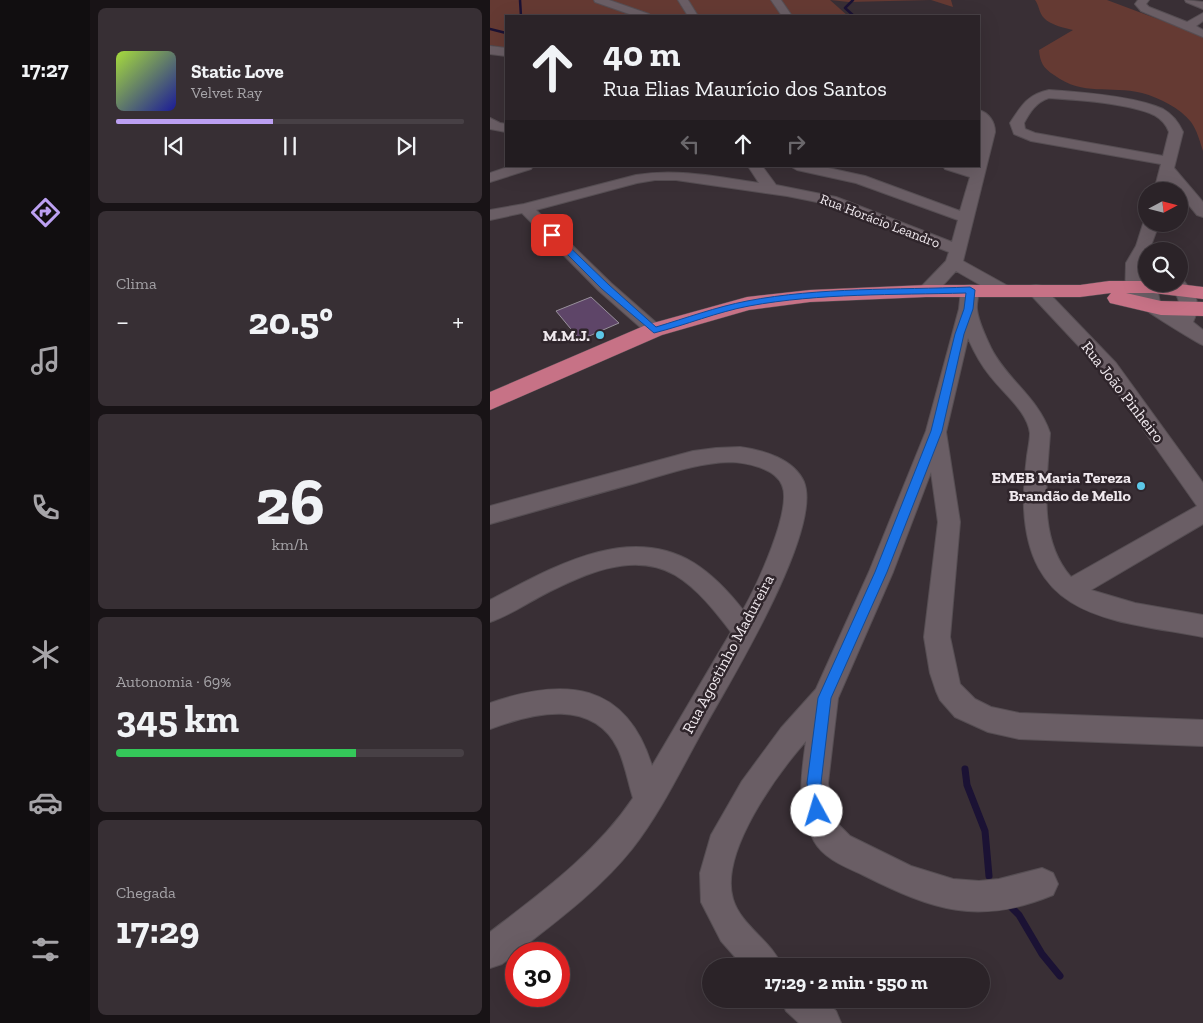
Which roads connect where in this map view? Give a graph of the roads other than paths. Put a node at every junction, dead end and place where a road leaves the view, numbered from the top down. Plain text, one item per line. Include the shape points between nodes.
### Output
1 (599, 0) edge
2 (683, 0) edge
3 (776, 0) edge
4 (1144, 0) edge
5 (1190, 0) edge
6 (1203, 6) edge
7 (642, 15) edge
8 (692, 15) edge
9 (786, 15) edge
10 (1203, 16) edge
11 (1188, 27) junction
12 (1203, 34) edge
13 (490, 50) edge
14 (505, 52) edge
15 (983, 117) edge
16 (983, 139) edge
17 (980, 161) edge
18 (1168, 165) junction
19 (523, 167) edge
20 (756, 167) edge
21 (803, 167) edge
22 (953, 167) edge
23 (979, 167) edge
24 (978, 175) junction
25 (490, 178) edge
26 (1163, 182) edge
27 (771, 189) junction
28 (525, 208) junction
29 (1203, 212) edge
30 (490, 216) edge
31 (966, 218) junction
32 (1138, 254) edge
33 (956, 257) junction
34 (1138, 277) edge
35 (1002, 290) junction
36 (1036, 290) junction
37 (926, 291) junction
38 (1142, 292) edge
39 (1156, 292) edge
40 (1183, 292) edge
41 (1143, 295) junction
42 (969, 300) junction
43 (1195, 309) edge
44 (654, 330) junction
45 (1203, 339) edge
46 (490, 402) edge
47 (936, 431) junction
48 (1203, 500) edge
49 (1203, 513) edge
50 (490, 515) edge
51 (1070, 590) junction
52 (490, 612) edge
53 (1203, 626) edge
54 (745, 630) junction
55 (825, 698) junction
56 (490, 716) edge
57 (1203, 733) edge
58 (648, 800) junction
59 (1042, 884) dead end
60 (490, 952) edge
61 (758, 958) edge
62 (808, 1008) edge
63 (824, 1023) edge

1 - 7 street
2 - 8 street
3 - 9 street
4 - 11 street via 1140,4 1145,8
5 - 6 street
10 - 11 street
11 - 12 street
13 - 14 street
15 - 16 street via 989,127
16 - 17 street
18 - 18 street via 1176,132 1174,126 1165,116 1142,107 1042,95 1032,100 1017,123 1019,130 1031,137
18 - 26 street
18 - 29 street
19 - 25 street
20 - 27 street
21 - 31 street via 860,179
22 - 24 street
23 - 24 street
24 - 31 street
27 - 28 street, Rua Horácio Leandro via 703,178 655,176
27 - 33 street, Rua Horácio Leandro via 831,200
28 - 30 street, Rua Horácio Leandro
28 - 44 street
31 - 33 street
32 - 34 street via 1134,263
33 - 35 street, Rua Horácio Leandro
33 - 37 street
35 - 36 highway
35 - 42 highway
36 - 41 highway
36 - 48 street, Rua João Pinheiro via 1109,367
37 - 42 highway
37 - 44 highway via 772,300 706,314
38 - 41 street
39 - 41 highway
40 - 43 highway
41 - 43 highway via 1171,309
42 - 47 street
42 - 51 street via 974,330 992,366 1037,421 1040,433 1038,533 1050,565
43 - 45 street
44 - 46 highway
47 - 55 street via 881,572
47 - 57 street via 949,522 937,636 949,691 966,708 1019,726
49 - 51 street
50 - 54 street, Rua Agostinho Madureira via 693,459 738,454 756,457 779,468 792,481 796,494 775,567
51 - 53 street via 1092,602
52 - 54 street via 594,562 645,556 672,562 691,574
54 - 58 street, Rua Agostinho Madureira
55 - 59 street via 814,783 822,825 839,847 906,880 953,895 999,895
55 - 61 street via 791,737 752,791 726,836 715,873 717,902 732,930
56 - 58 street via 524,704 549,701 579,703 600,710 628,739
58 - 60 street, Rua Agostinho Madureira via 622,838 594,869
62 - 63 street

